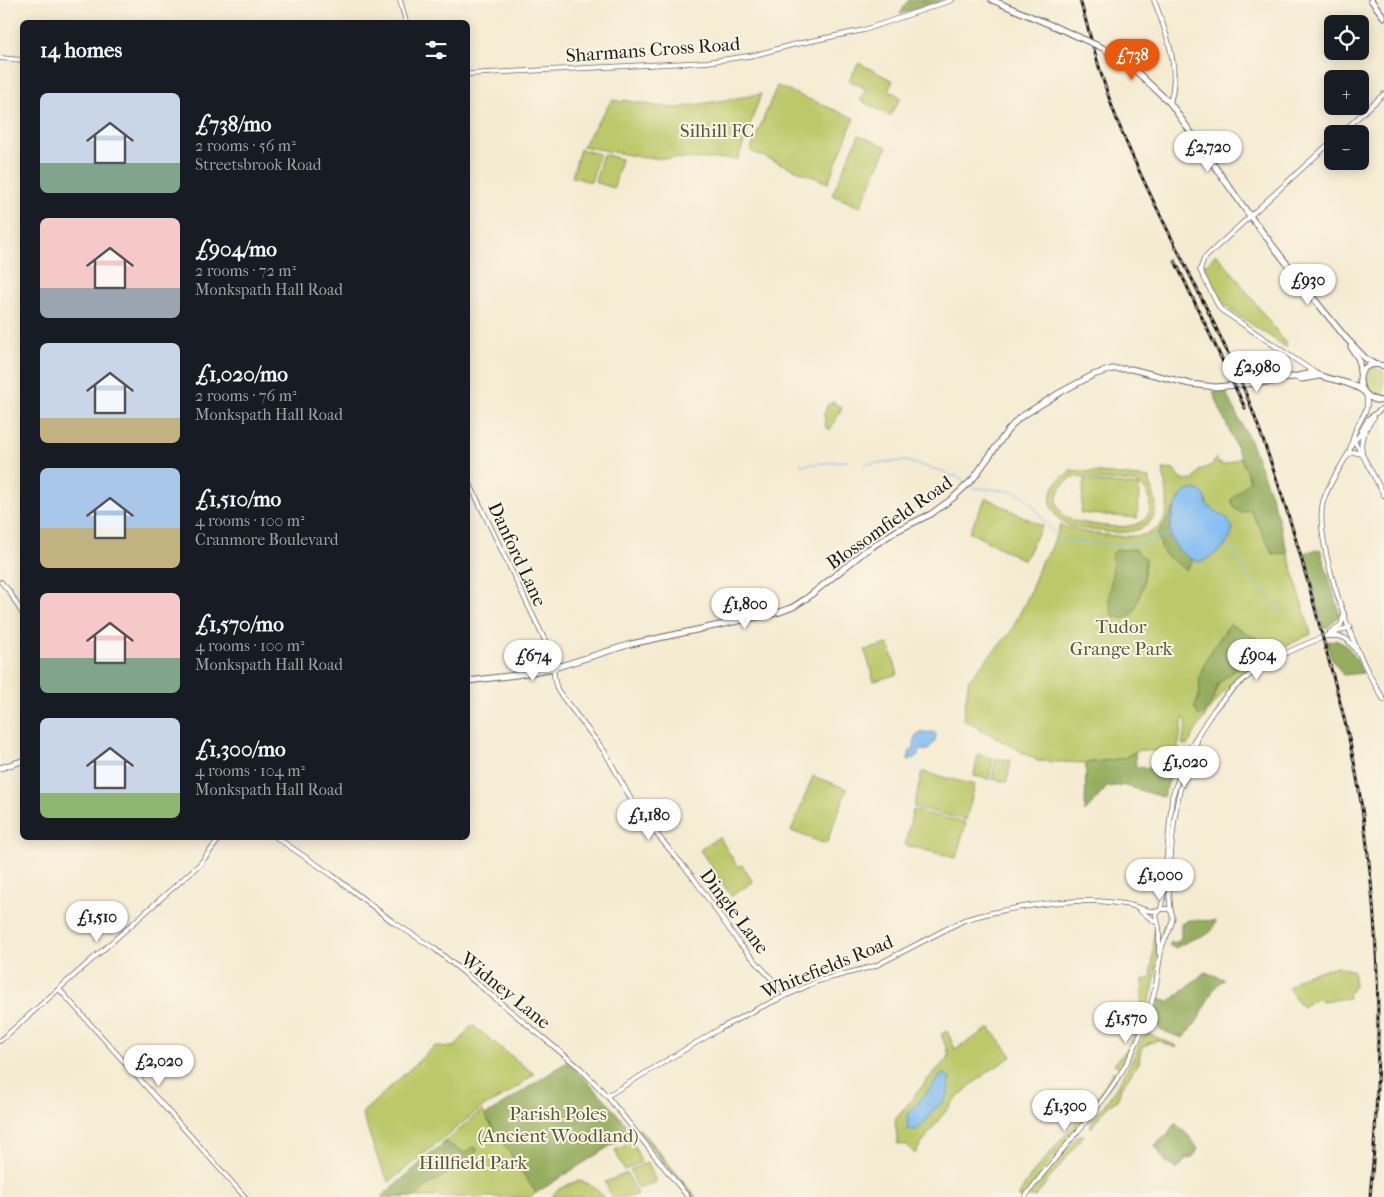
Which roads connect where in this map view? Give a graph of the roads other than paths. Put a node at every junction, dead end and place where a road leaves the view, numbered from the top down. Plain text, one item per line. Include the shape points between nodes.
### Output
1 (400, 0) edge
2 (952, 0) edge
3 (992, 0) edge
4 (1154, 0) edge
5 (1371, 0) edge
6 (1384, 17) edge
7 (405, 20) edge
8 (0, 58) edge
9 (20, 60) edge
10 (470, 74) edge
11 (1384, 94) edge
12 (1170, 103) junction
13 (1350, 125) edge
14 (1324, 147) edge
15 (1250, 216) junction
16 (1346, 338) junction
17 (1374, 364) junction
18 (1384, 366) edge
19 (1360, 375) junction
20 (1320, 376) junction
21 (1345, 382) junction
22 (1364, 393) junction
23 (1384, 401) edge
24 (1384, 407) edge
25 (1377, 412) junction
26 (1354, 442) junction
27 (1362, 454) junction
28 (1347, 455) junction
29 (470, 484) edge
30 (1384, 495) edge
31 (0, 583) edge
32 (20, 610) edge
33 (1344, 611) junction
34 (1350, 627) junction
35 (1321, 637) junction
36 (1363, 661) junction
37 (554, 668) junction
38 (470, 681) edge
39 (1384, 700) edge
40 (1199, 732) junction
41 (1187, 752) junction
42 (1197, 756) junction
43 (20, 762) edge
44 (1183, 766) junction
45 (0, 768) edge
46 (1191, 768) junction
47 (218, 840) edge
48 (280, 840) edge
49 (1132, 906) junction
50 (1160, 910) junction
51 (1172, 911) junction
52 (1158, 924) junction
53 (1172, 924) junction
54 (1160, 958) junction
55 (59, 989) junction
56 (786, 995) junction
57 (0, 1042) edge
58 (607, 1096) junction
59 (245, 1197) edge
60 (688, 1197) edge
61 (1025, 1197) edge

1 - 7 street
2 - 10 street, Sharmans Cross Road via 864,30 755,55 707,62
3 - 12 main road, bridge via 1103,48 1138,72
4 - 12 street via 1171,51 1173,80
5 - 6 main road
8 - 9 street
11 - 13 street
12 - 15 main road
14 - 15 street
15 - 16 main road
15 - 20 street via 1204,259 1200,270 1220,309
16 - 17 main road
16 - 19 main road via 1359,360
17 - 18 main road
17 - 19 main road via 1365,367
19 - 21 main road
19 - 22 main road
20 - 21 main road, Blossomfield Road
20 - 37 main road, Blossomfield Road via 1313,373 1216,386 1190,384 1131,369 1112,369 1093,375 1025,413 973,479 958,493 931,514 864,552 793,607 631,644
21 - 22 main road, Blossomfield Road
22 - 23 main road, Blossomfield Road via 1373,400
22 - 26 street via 1368,407 1354,435
24 - 25 street
25 - 26 street via 1368,419
25 - 27 street via 1363,435
26 - 27 street
26 - 28 street
27 - 28 street via 1353,452
27 - 30 street
28 - 33 street via 1333,477 1322,511 1323,538
29 - 37 street, Danford Lane via 550,653
31 - 32 street
33 - 34 street
33 - 35 street via 1340,625
34 - 35 street
34 - 36 street
35 - 36 street via 1340,635 1346,638
35 - 40 street via 1278,656 1244,679
36 - 39 street
37 - 38 main road, Blossomfield Road
37 - 56 street, Dingle Lane via 554,684 558,691 605,752 638,812 692,876 740,944
40 - 41 street
40 - 42 street via 1195,748
41 - 42 street
41 - 44 street via 1181,759
42 - 46 street via 1197,763
43 - 45 main road
44 - 46 street
44 - 50 street via 1172,797
46 - 51 street via 1182,786 1176,817 1170,888
47 - 55 street via 200,864
48 - 58 street, Widney Lane via 435,949 566,1056
49 - 50 street, Whitefields Road via 1150,912
49 - 52 street, Whitefields Road
49 - 56 street, Whitefields Road via 1093,901 1062,902 978,915 935,933 875,966 818,981
50 - 51 street via 1167,908
50 - 52 street via 1156,915
51 - 53 street
52 - 53 street
52 - 54 street
53 - 54 street
54 - 61 street via 1151,1004 1122,1072 1099,1106
55 - 57 street
55 - 59 street
56 - 58 street, Whitefields Road
58 - 60 street, Widney Lane

